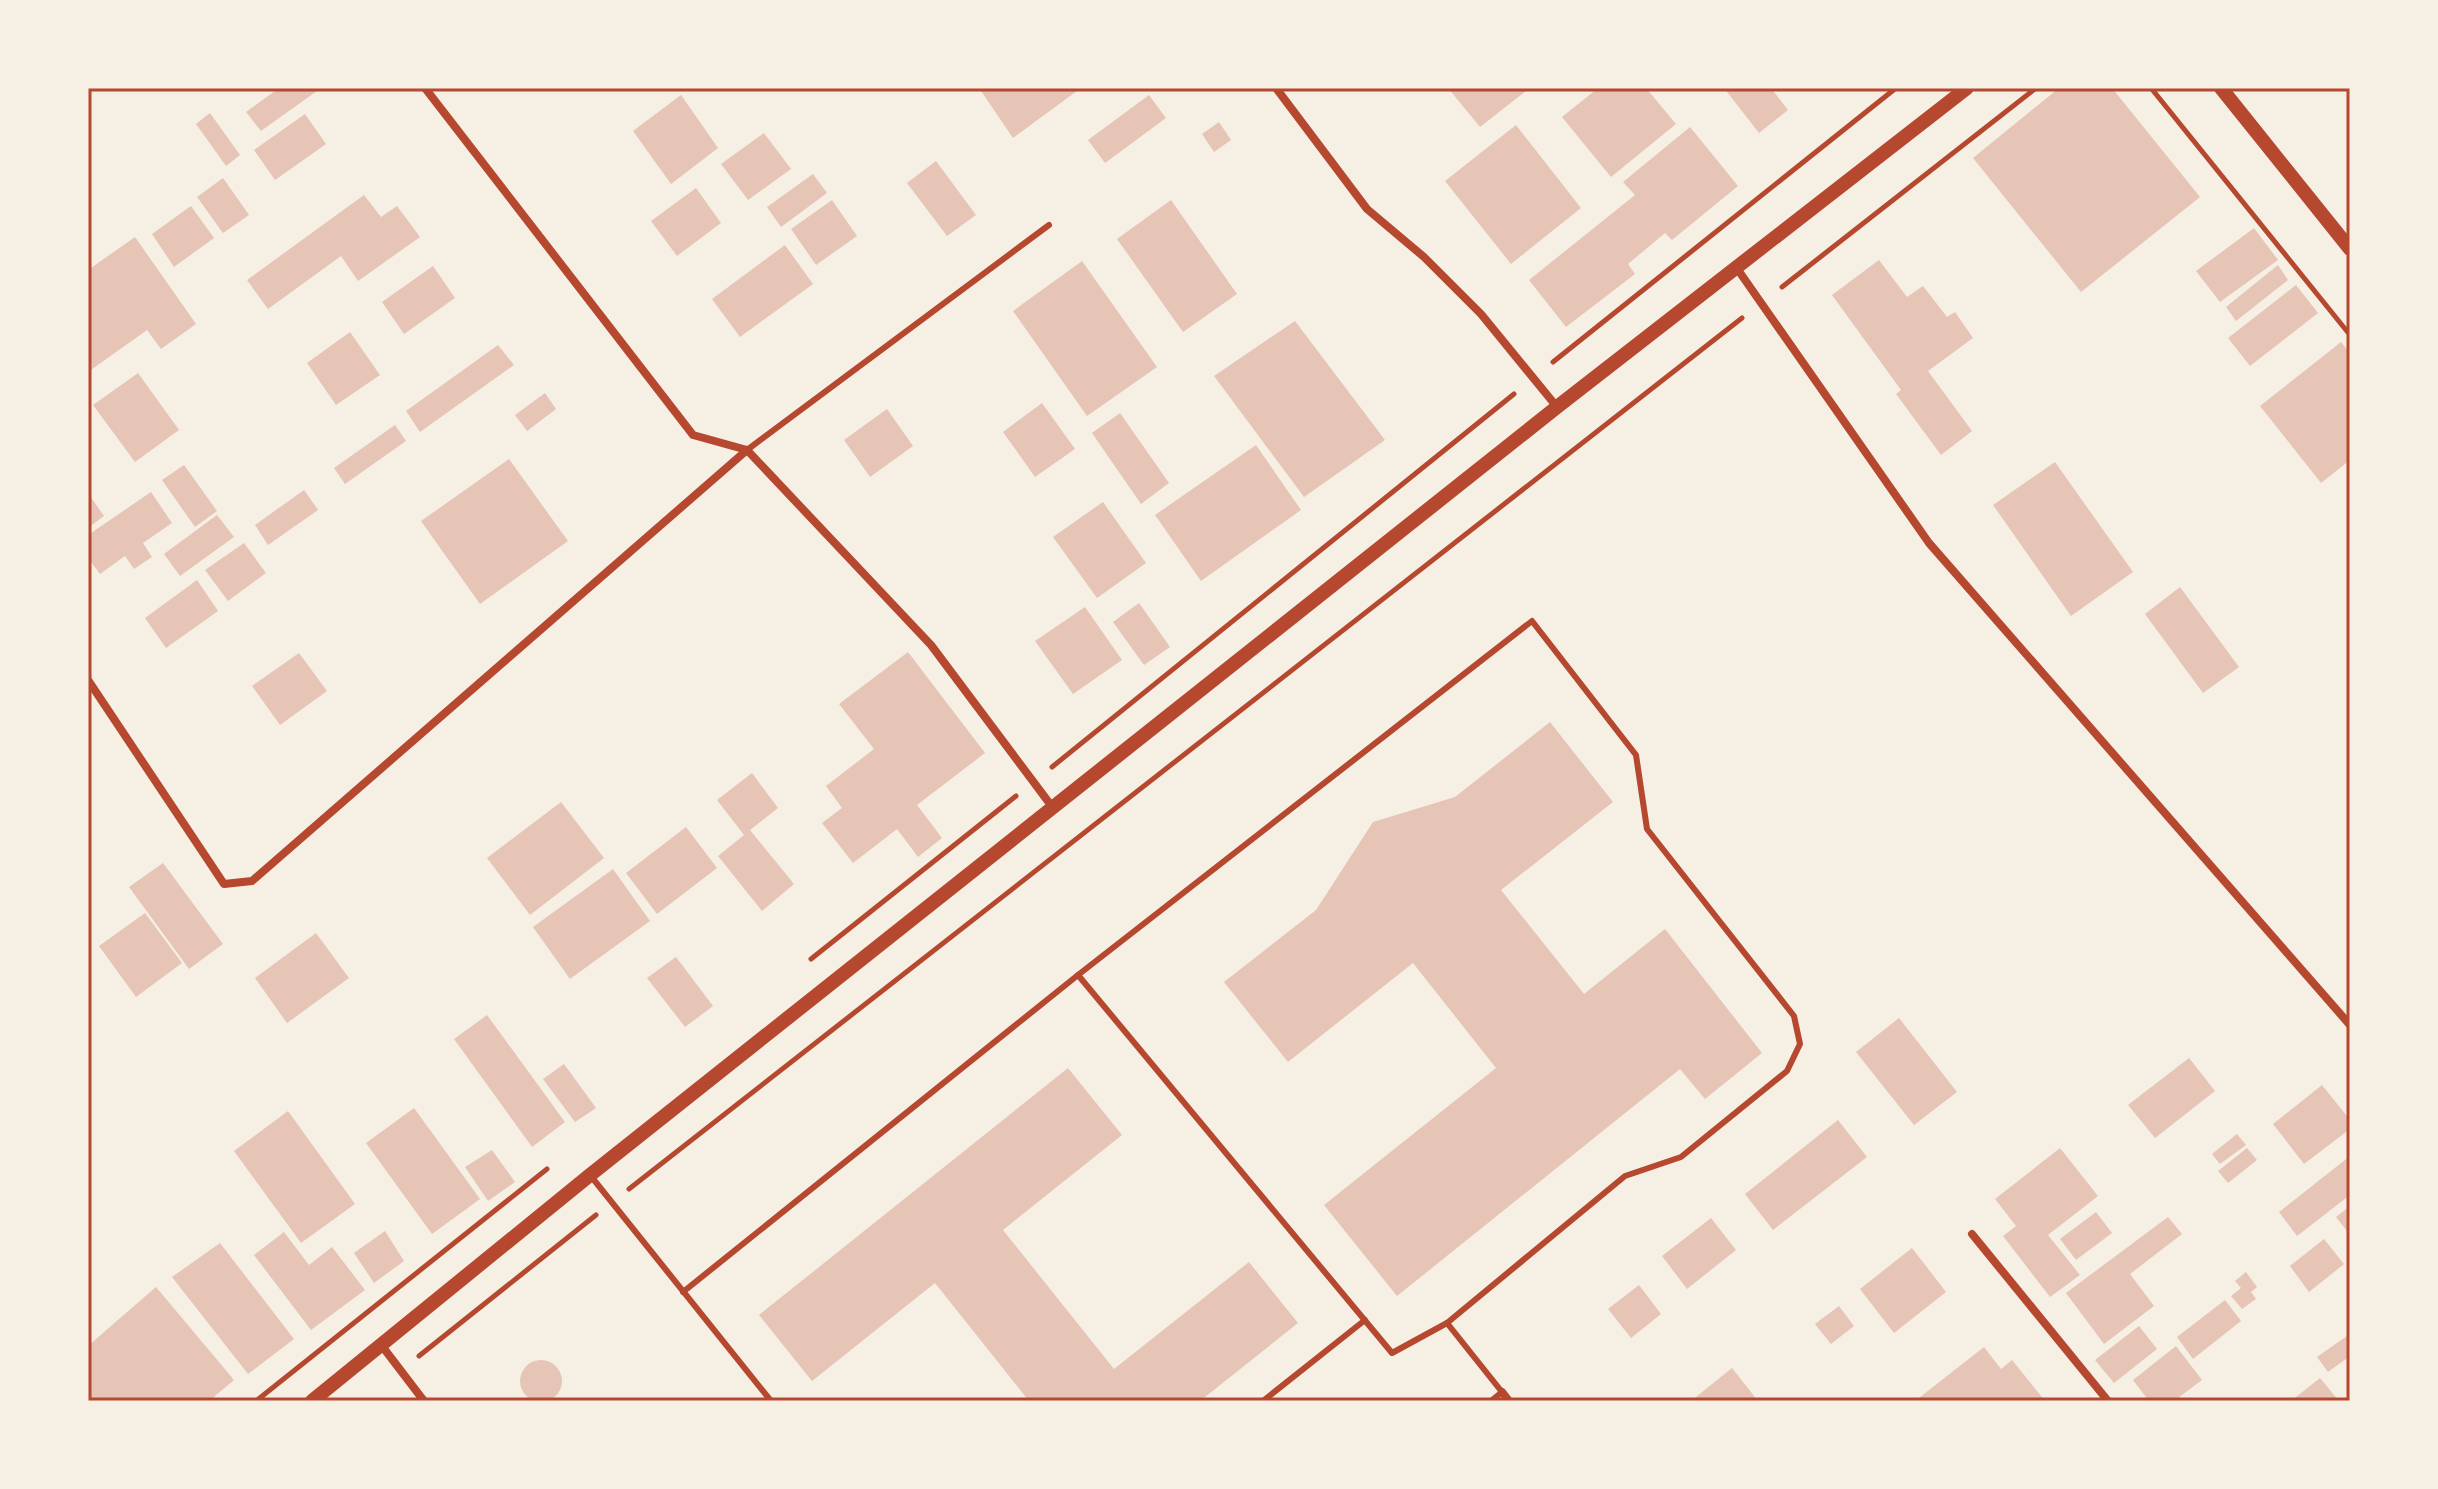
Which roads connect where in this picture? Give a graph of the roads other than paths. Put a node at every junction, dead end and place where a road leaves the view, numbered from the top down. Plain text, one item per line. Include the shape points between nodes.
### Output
1 (425, 88) edge
2 (1276, 88) edge
3 (1967, 88) edge
4 (2221, 88) edge
5 (1049, 225) dead end
6 (2350, 249) edge
7 (1736, 267) junction
8 (1557, 407) junction
9 (747, 450) junction
10 (88, 680) edge
11 (1053, 808) junction
12 (1078, 975) junction
13 (2350, 1025) edge
14 (590, 1175) junction
15 (1972, 1234) dead end
16 (683, 1292) junction
17 (1365, 1320) junction
18 (1447, 1323) junction
19 (382, 1346) junction
20 (1502, 1392) junction
21 (312, 1401) edge
22 (424, 1401) edge
23 (771, 1401) edge
24 (1263, 1401) edge
25 (1491, 1401) edge
26 (1509, 1401) edge
27 (2108, 1401) edge

1 - 9 street via 693,435
2 - 8 street via 1367,209 1481,314
3 - 7 street
4 - 6 street
5 - 9 lane
7 - 8 street
7 - 13 street via 1929,543
8 - 11 street
9 - 10 street via 252,881 224,884
9 - 11 street via 931,645
11 - 14 street
12 - 16 lane
12 - 17 lane
12 - 18 lane via 1532,621 1636,755 1647,829 1794,1016 1800,1044 1787,1071 1681,1157 1625,1176
14 - 16 lane
14 - 19 street
15 - 27 street
16 - 23 lane
17 - 18 lane via 1392,1353
17 - 24 lane
18 - 20 lane
19 - 21 street
19 - 22 street
20 - 25 lane
20 - 26 street

